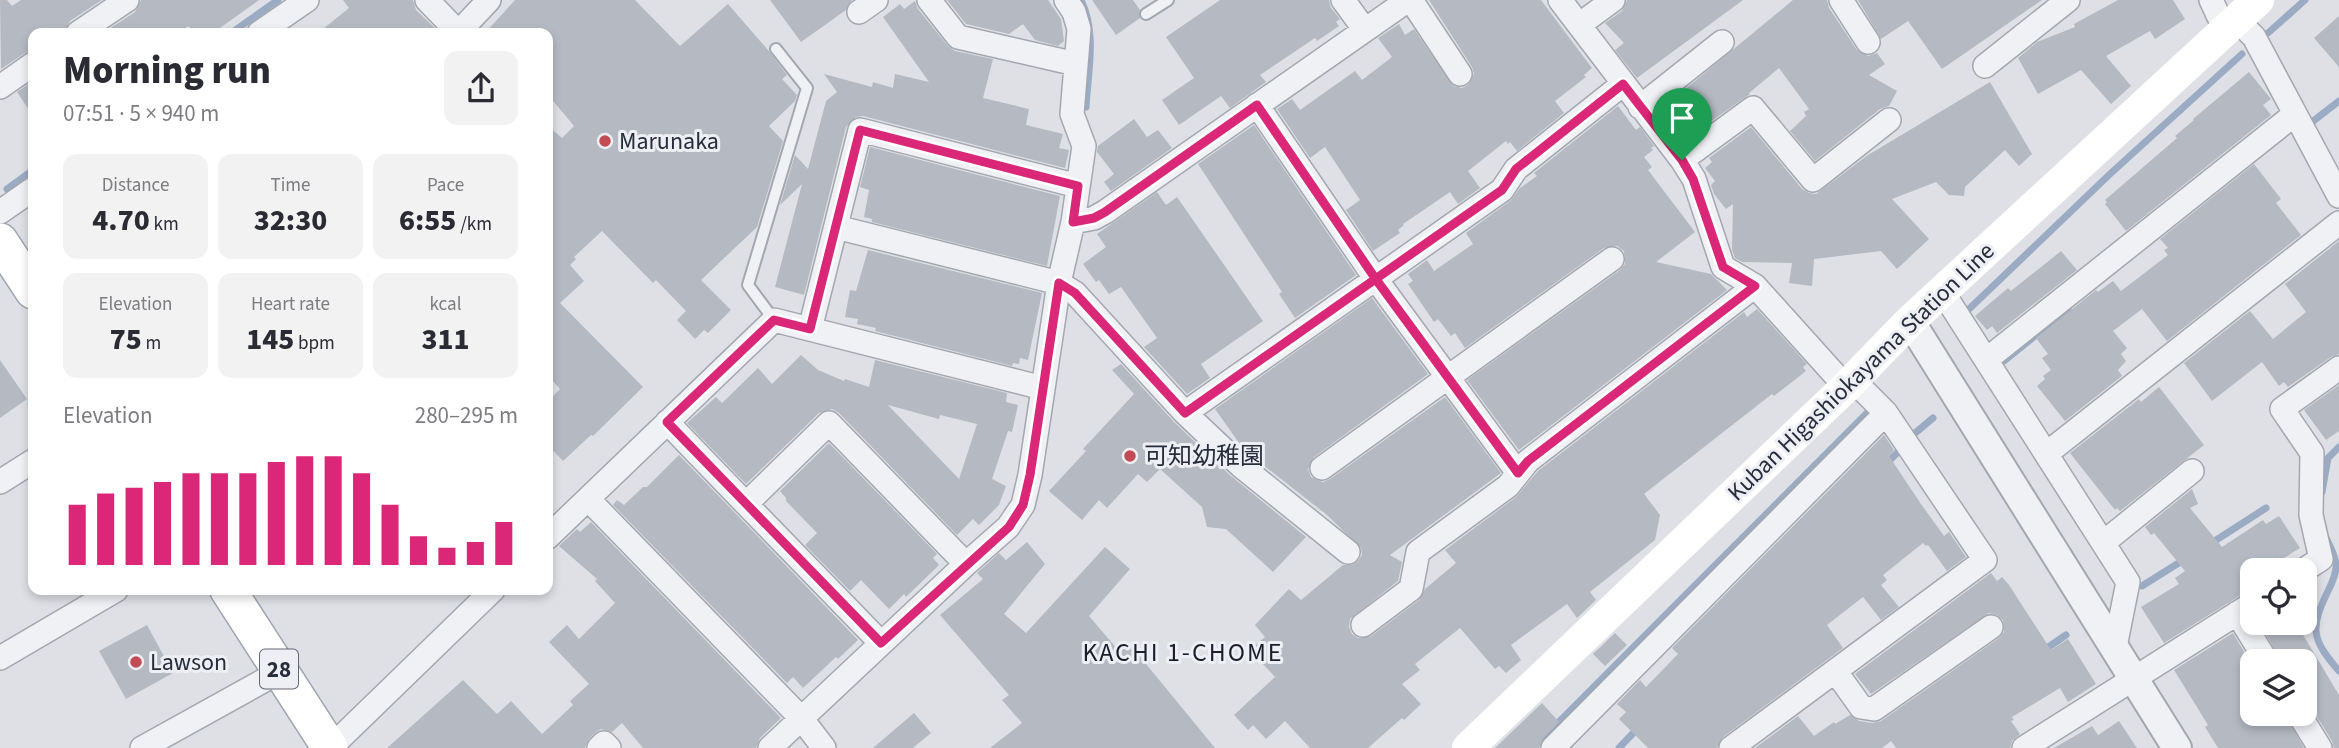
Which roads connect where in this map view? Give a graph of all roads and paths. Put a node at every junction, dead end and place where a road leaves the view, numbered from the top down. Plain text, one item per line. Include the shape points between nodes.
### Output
1 (127, 0) edge
2 (307, 0) edge
3 (428, 0) edge
4 (489, 0) edge
5 (929, 0) edge
6 (1066, 0) edge
7 (1168, 0) edge
8 (1343, 0) edge
9 (1410, 0) edge
10 (1560, 0) edge
11 (1613, 0) edge
12 (1841, 0) edge
13 (2068, 0) edge
14 (2211, 0) edge
15 (1146, 14) dead end
16 (2240, 17) edge
17 (1579, 25) junction
18 (85, 28) edge
19 (266, 28) edge
20 (453, 28) edge
21 (463, 28) edge
22 (1365, 30) junction
23 (1722, 42) dead end
24 (1868, 42) dead end
25 (776, 49) dead end
26 (1076, 64) junction
27 (1985, 66) dead end
28 (28, 67) edge
29 (1460, 74) dead end
30 (1623, 84) junction
31 (0, 87) edge
32 (1257, 105) junction
33 (1640, 107) junction
34 (2294, 114) junction
35 (1889, 120) dead end
36 (1682, 160) junction
37 (1078, 186) junction
38 (28, 192) edge
39 (2339, 196) edge
40 (0, 212) edge
41 (1073, 222) junction
42 (2339, 223) edge
43 (836, 227) junction
44 (0, 241) edge
45 (1612, 259) dead end
46 (1375, 278) junction
47 (1059, 283) junction
48 (28, 284) edge
49 (1755, 286) junction
50 (1942, 291) junction
51 (774, 320) junction
52 (1910, 321) junction
53 (810, 329) junction
54 (1986, 360) junction
55 (2339, 368) edge
56 (1449, 377) junction
57 (1850, 384) junction
58 (1043, 388) junction
59 (1185, 413) junction
60 (1886, 414) junction
61 (667, 422) junction
62 (2046, 454) junction
63 (28, 464) edge
64 (1322, 468) dead end
65 (2192, 471) dead end
66 (1518, 473) junction
67 (0, 482) edge
68 (588, 499) junction
69 (746, 504) junction
70 (553, 532) edge
71 (2103, 543) junction
72 (1348, 552) dead end
73 (2317, 562) edge
74 (966, 564) junction
75 (107, 595) edge
76 (231, 595) edge
77 (488, 595) edge
78 (2240, 611) edge
79 (1363, 625) dead end
80 (1990, 627) dead end
81 (881, 643) junction
82 (2115, 647) junction
83 (0, 658) edge
84 (281, 671) junction
85 (1836, 671) junction
86 (2134, 678) junction
87 (801, 718) junction
88 (2306, 726) edge
89 (151, 746) edge
90 (330, 748) edge
91 (599, 748) edge
92 (609, 748) edge
93 (770, 748) edge
94 (824, 748) edge
95 (1468, 748) edge
96 (1553, 748) edge
97 (1731, 748) edge
98 (2024, 748) edge
99 (2177, 748) edge
100 (2320, 748) edge

1 - 18 street
2 - 19 street
3 - 20 street
4 - 21 street
5 - 26 street via 958,37
6 - 26 street via 1079,29
7 - 15 lane
8 - 22 street
9 - 22 street
9 - 29 street
10 - 17 street
11 - 17 street
12 - 24 street
13 - 27 street
14 - 16 street
16 - 34 street
16 - 50 main road, Kuban Higashiokayama Station Line
17 - 30 street
22 - 32 street
23 - 33 street
25 - 51 lane via 807,88 748,285
26 - 37 street via 1072,114 1084,146
28 - 31 street
30 - 33 street
30 - 46 street via 1516,169 1502,190
32 - 41 street via 1105,212
32 - 46 street
33 - 36 street
34 - 39 street
34 - 54 street
35 - 36 street via 1813,180 1754,108
36 - 49 street via 1723,267
37 - 41 street
37 - 43 street via 860,130
38 - 40 street
41 - 47 street
42 - 62 street
43 - 47 street
43 - 53 street
44 - 48 main road
45 - 56 street
46 - 56 street
46 - 59 street
47 - 58 street
47 - 59 street via 1075,293
49 - 57 street
49 - 66 street
50 - 52 main road, Kuban Higashiokayama Station Line
50 - 54 street
51 - 53 street
51 - 61 street
52 - 57 main road, Kuban Higashiokayama Station Line
52 - 82 street
53 - 58 street
54 - 62 street
55 - 73 street via 2281,409 2312,453 2311,515 2321,559
56 - 64 street
56 - 66 street
57 - 60 street
57 - 95 main road, Kuban Higashiokayama Station Line
58 - 74 street via 1023,505 1009,527
59 - 72 street via 1241,467
60 - 85 street via 1985,560
60 - 96 street
61 - 68 street
61 - 69 street
62 - 71 street
63 - 67 street
65 - 71 street
66 - 79 street via 1508,486 1418,552 1411,589
68 - 70 street
68 - 87 street
69 - 74 street via 829,423
69 - 81 street
71 - 82 street via 2128,582
74 - 81 street
75 - 83 street
76 - 84 main road, 28
77 - 90 street
78 - 86 street
80 - 85 street via 1874,709 1861,707
81 - 87 street
82 - 86 street
84 - 89 street
84 - 90 main road, 28
85 - 97 street
86 - 98 street
86 - 99 street
87 - 93 street
87 - 94 street
88 - 100 street
91 - 92 street via 604,743

